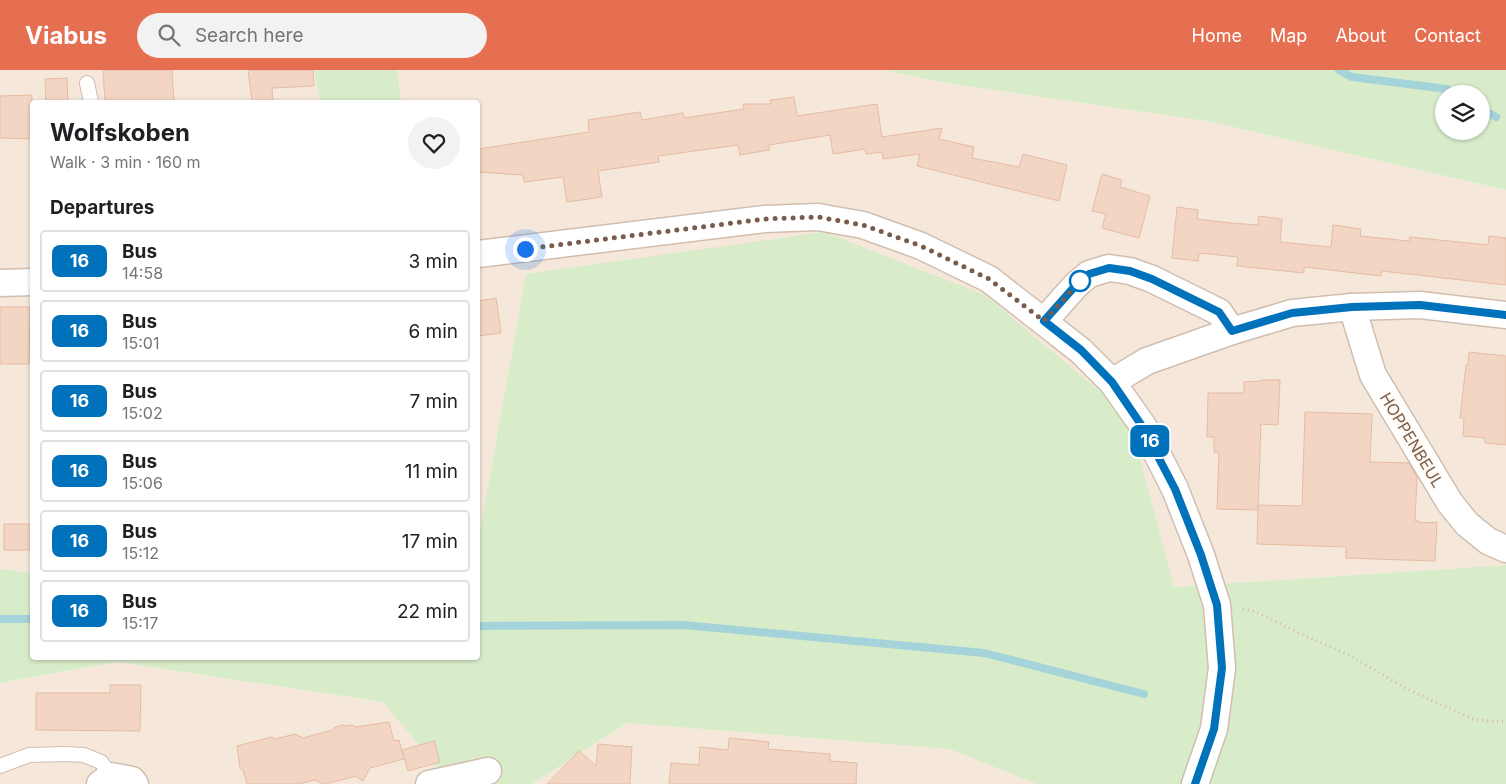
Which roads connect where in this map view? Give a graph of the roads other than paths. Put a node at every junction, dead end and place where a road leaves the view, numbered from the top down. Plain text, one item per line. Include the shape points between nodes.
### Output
1 (87, 83) dead end
2 (91, 100) edge
3 (480, 254) edge
4 (30, 282) edge
5 (0, 284) edge
6 (1352, 307) junction
7 (1506, 315) edge
8 (1044, 321) junction
9 (1232, 331) junction
10 (1112, 382) junction
11 (1506, 550) edge
12 (0, 766) edge
13 (488, 772) dead end
14 (115, 781) edge
15 (430, 784) edge
16 (1194, 784) edge

1 - 2 lane
3 - 8 street via 765,219 818,217 863,225 921,246 989,279
4 - 5 street
6 - 7 street via 1420,305
6 - 9 street via 1292,313
6 - 11 street, HOPPENBEUL via 1373,375 1450,503 1467,524
8 - 9 street via 1089,274 1109,268 1152,279 1219,312
8 - 10 street via 1081,350
9 - 10 street via 1147,361
10 - 16 street via 1142,426 1175,489 1217,605 1222,668 1214,729
12 - 14 lane via 29,755 84,755 101,762
13 - 15 street

